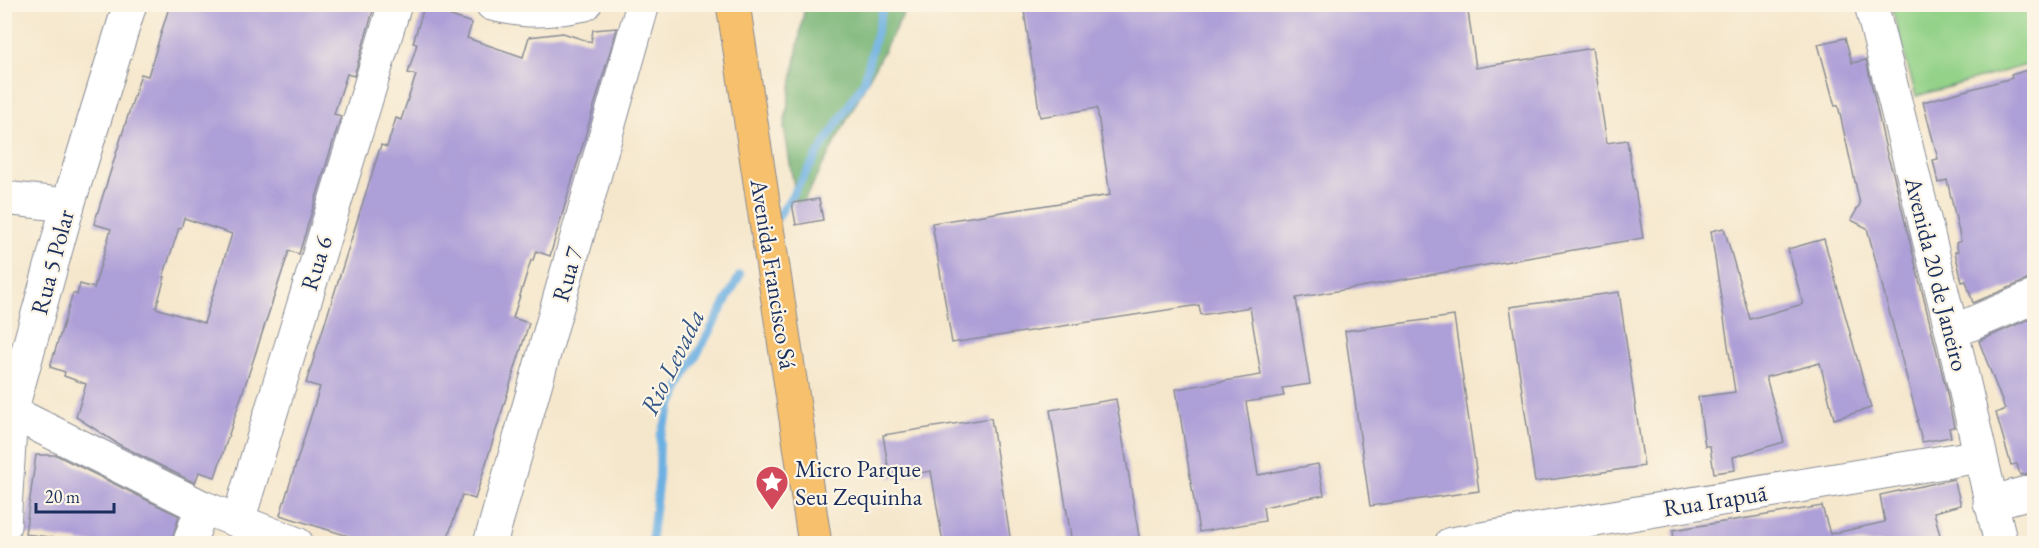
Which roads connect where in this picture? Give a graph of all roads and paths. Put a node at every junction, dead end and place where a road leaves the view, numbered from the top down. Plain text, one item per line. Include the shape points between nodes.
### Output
1 (130, 4) edge
2 (394, 4) edge
3 (492, 4) edge
4 (585, 4) edge
5 (643, 4) edge
6 (733, 4) edge
7 (1871, 4) edge
8 (4, 198) edge
9 (68, 205) junction
10 (2034, 297) edge
11 (1952, 332) junction
12 (8, 411) edge
13 (1980, 456) junction
14 (2034, 491) edge
15 (1990, 503) junction
16 (202, 507) junction
17 (238, 521) junction
18 (4, 526) edge
19 (189, 543) edge
20 (297, 543) edge
21 (490, 543) edge
22 (815, 543) edge
23 (1451, 543) edge
24 (2001, 543) edge

1 - 9 street, Rua 5 Polar
2 - 17 street, Rua 6
3 - 4 street via 525,11
5 - 21 street, Rua 7
6 - 22 main road, Avenida Francisco Sá
7 - 11 street, Avenida 20 de Janeiro
8 - 9 street
9 - 12 street, Rua 5 Polar
10 - 11 street
11 - 13 street, Avenida 20 de Janeiro
12 - 16 street
12 - 18 street, Rua 5 Polar
13 - 15 street, Avenida 20 de Janeiro
13 - 23 street, Rua Irapuã
14 - 15 street
15 - 24 street, Avenida 20 de Janeiro
16 - 17 street
16 - 19 street
17 - 20 street

